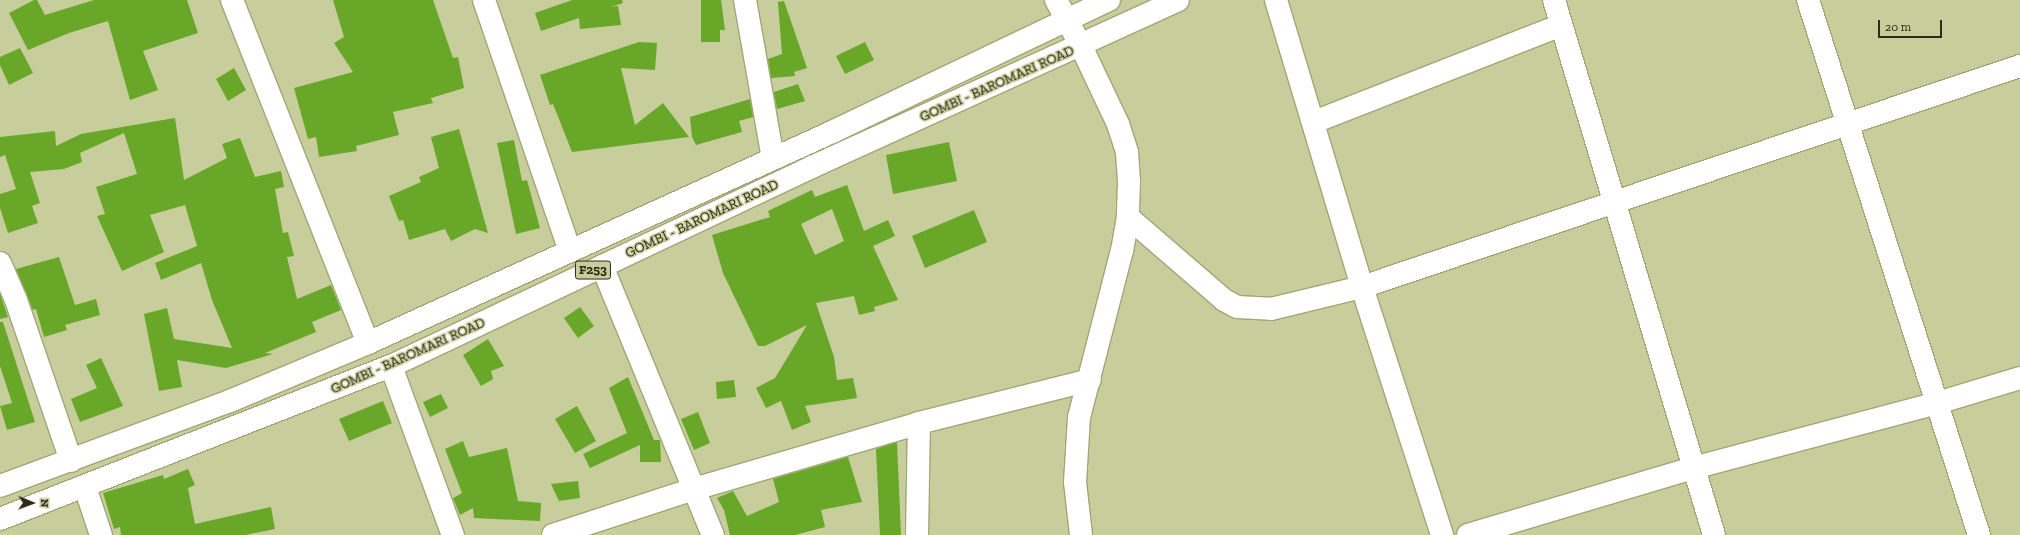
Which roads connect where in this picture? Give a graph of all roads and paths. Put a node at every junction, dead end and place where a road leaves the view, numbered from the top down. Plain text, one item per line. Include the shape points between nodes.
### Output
1 (232, 0) edge
2 (484, 0) edge
3 (745, 0) edge
4 (1056, 0) edge
5 (1109, 0) edge
6 (1178, 0) edge
7 (1276, 0) edge
8 (1554, 0) edge
9 (1808, 0) edge
10 (1067, 19) junction
11 (1561, 25) junction
12 (1081, 46) junction
13 (2020, 66) edge
14 (1314, 122) junction
15 (1849, 125) junction
16 (773, 159) junction
17 (1614, 204) junction
18 (1128, 217) junction
19 (570, 251) junction
20 (0, 262) edge
21 (602, 266) junction
22 (1362, 287) junction
23 (368, 343) junction
24 (391, 366) junction
25 (2020, 378) edge
26 (1090, 380) junction
27 (1937, 403) junction
28 (919, 423) junction
29 (71, 461) junction
30 (1693, 468) junction
31 (0, 486) edge
32 (85, 487) junction
33 (694, 489) junction
34 (0, 519) edge
35 (101, 535) edge
36 (453, 535) edge
37 (553, 535) edge
38 (713, 535) edge
39 (918, 535) edge
40 (1082, 535) edge
41 (1442, 535) edge
42 (1468, 535) edge
43 (1714, 535) edge
44 (1979, 535) edge

1 - 23 street
2 - 19 street
3 - 16 street via 747,24
4 - 10 street
5 - 10 street, GOMBI - BAROMARI ROAD / F253
6 - 12 street, GOMBI - BAROMARI ROAD / F253
7 - 14 street
8 - 11 street
9 - 15 street
10 - 12 street
10 - 16 street, GOMBI - BAROMARI ROAD / F253
11 - 14 street
11 - 17 street
12 - 18 street via 1118,124 1127,152
12 - 21 street, GOMBI - BAROMARI ROAD / F253
13 - 15 street
14 - 22 street
15 - 17 street
15 - 27 street
16 - 19 street, GOMBI - BAROMARI ROAD / F253
17 - 22 street
17 - 30 street
18 - 22 street via 1224,300 1237,307 1271,310
18 - 26 street
19 - 23 street, GOMBI - BAROMARI ROAD / F253
20 - 29 street via 16,300
21 - 24 street, GOMBI - BAROMARI ROAD / F253
21 - 33 street
22 - 41 street
23 - 29 street, GOMBI - BAROMARI ROAD / F253 via 230,401
24 - 32 street, GOMBI - BAROMARI ROAD / F253
24 - 36 street
25 - 27 street
26 - 28 street
26 - 40 street via 1080,417 1076,448 1075,482
27 - 30 street
27 - 44 street
28 - 33 street
28 - 39 street
29 - 31 street, GOMBI - BAROMARI ROAD / F253
30 - 42 street
30 - 43 street
32 - 34 street, GOMBI - BAROMARI ROAD / F253
32 - 35 street
33 - 37 street
33 - 38 street

